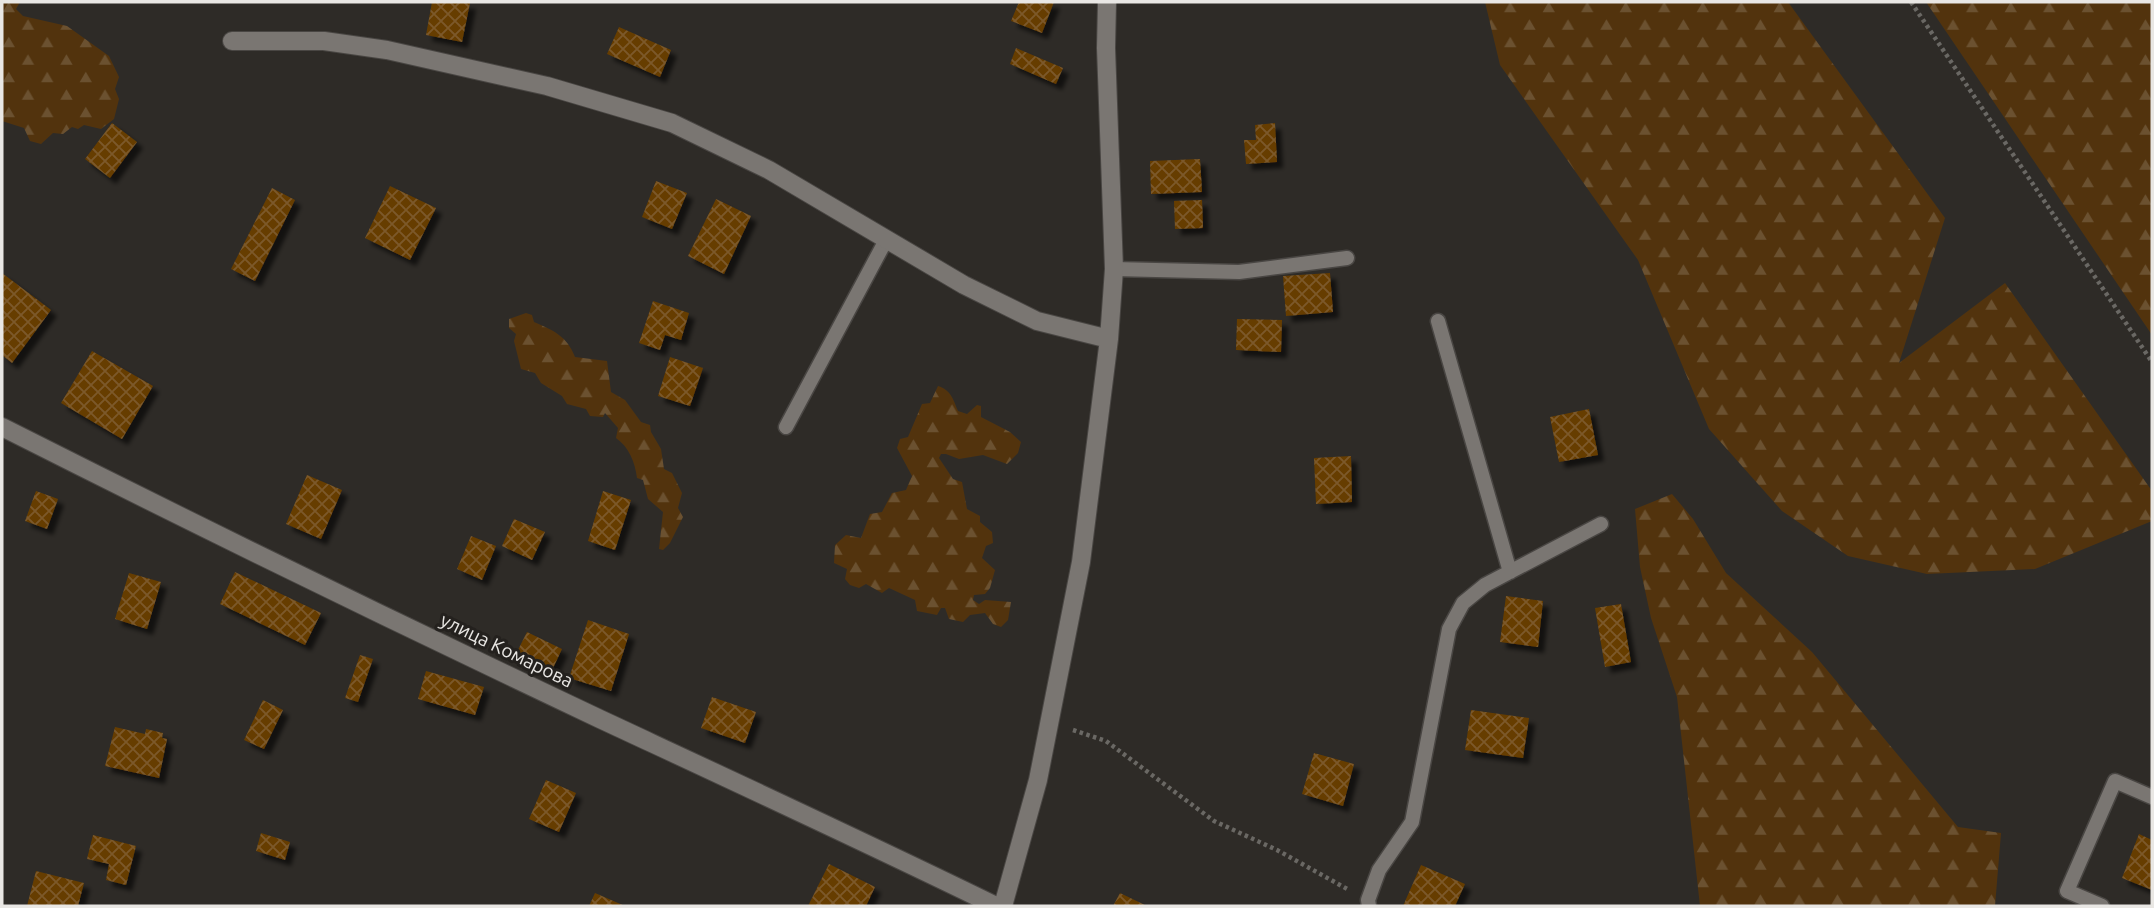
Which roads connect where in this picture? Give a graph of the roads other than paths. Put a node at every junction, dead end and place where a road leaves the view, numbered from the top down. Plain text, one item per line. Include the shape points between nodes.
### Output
1 (1107, 2) edge
2 (232, 41) dead end
3 (886, 240) junction
4 (1347, 258) dead end
5 (1114, 269) junction
6 (1438, 321) dead end
7 (1109, 339) junction
8 (2, 427) edge
9 (786, 427) dead end
10 (1601, 524) dead end
11 (1510, 572) junction
12 (2152, 797) edge
13 (1369, 903) edge
14 (996, 906) edge
15 (1003, 906) edge
16 (2102, 906) edge

1 - 5 street
2 - 3 street via 324,41 387,50 547,86 672,123 769,170
3 - 7 street via 1037,321
3 - 9 lane
4 - 5 lane via 1239,272
5 - 7 street
6 - 11 lane
7 - 15 street via 1081,562 1038,780
8 - 14 street, улица Комарова
10 - 11 lane
11 - 13 lane via 1463,603 1449,629 1412,822 1379,870
12 - 16 lane via 2115,781 2067,891

